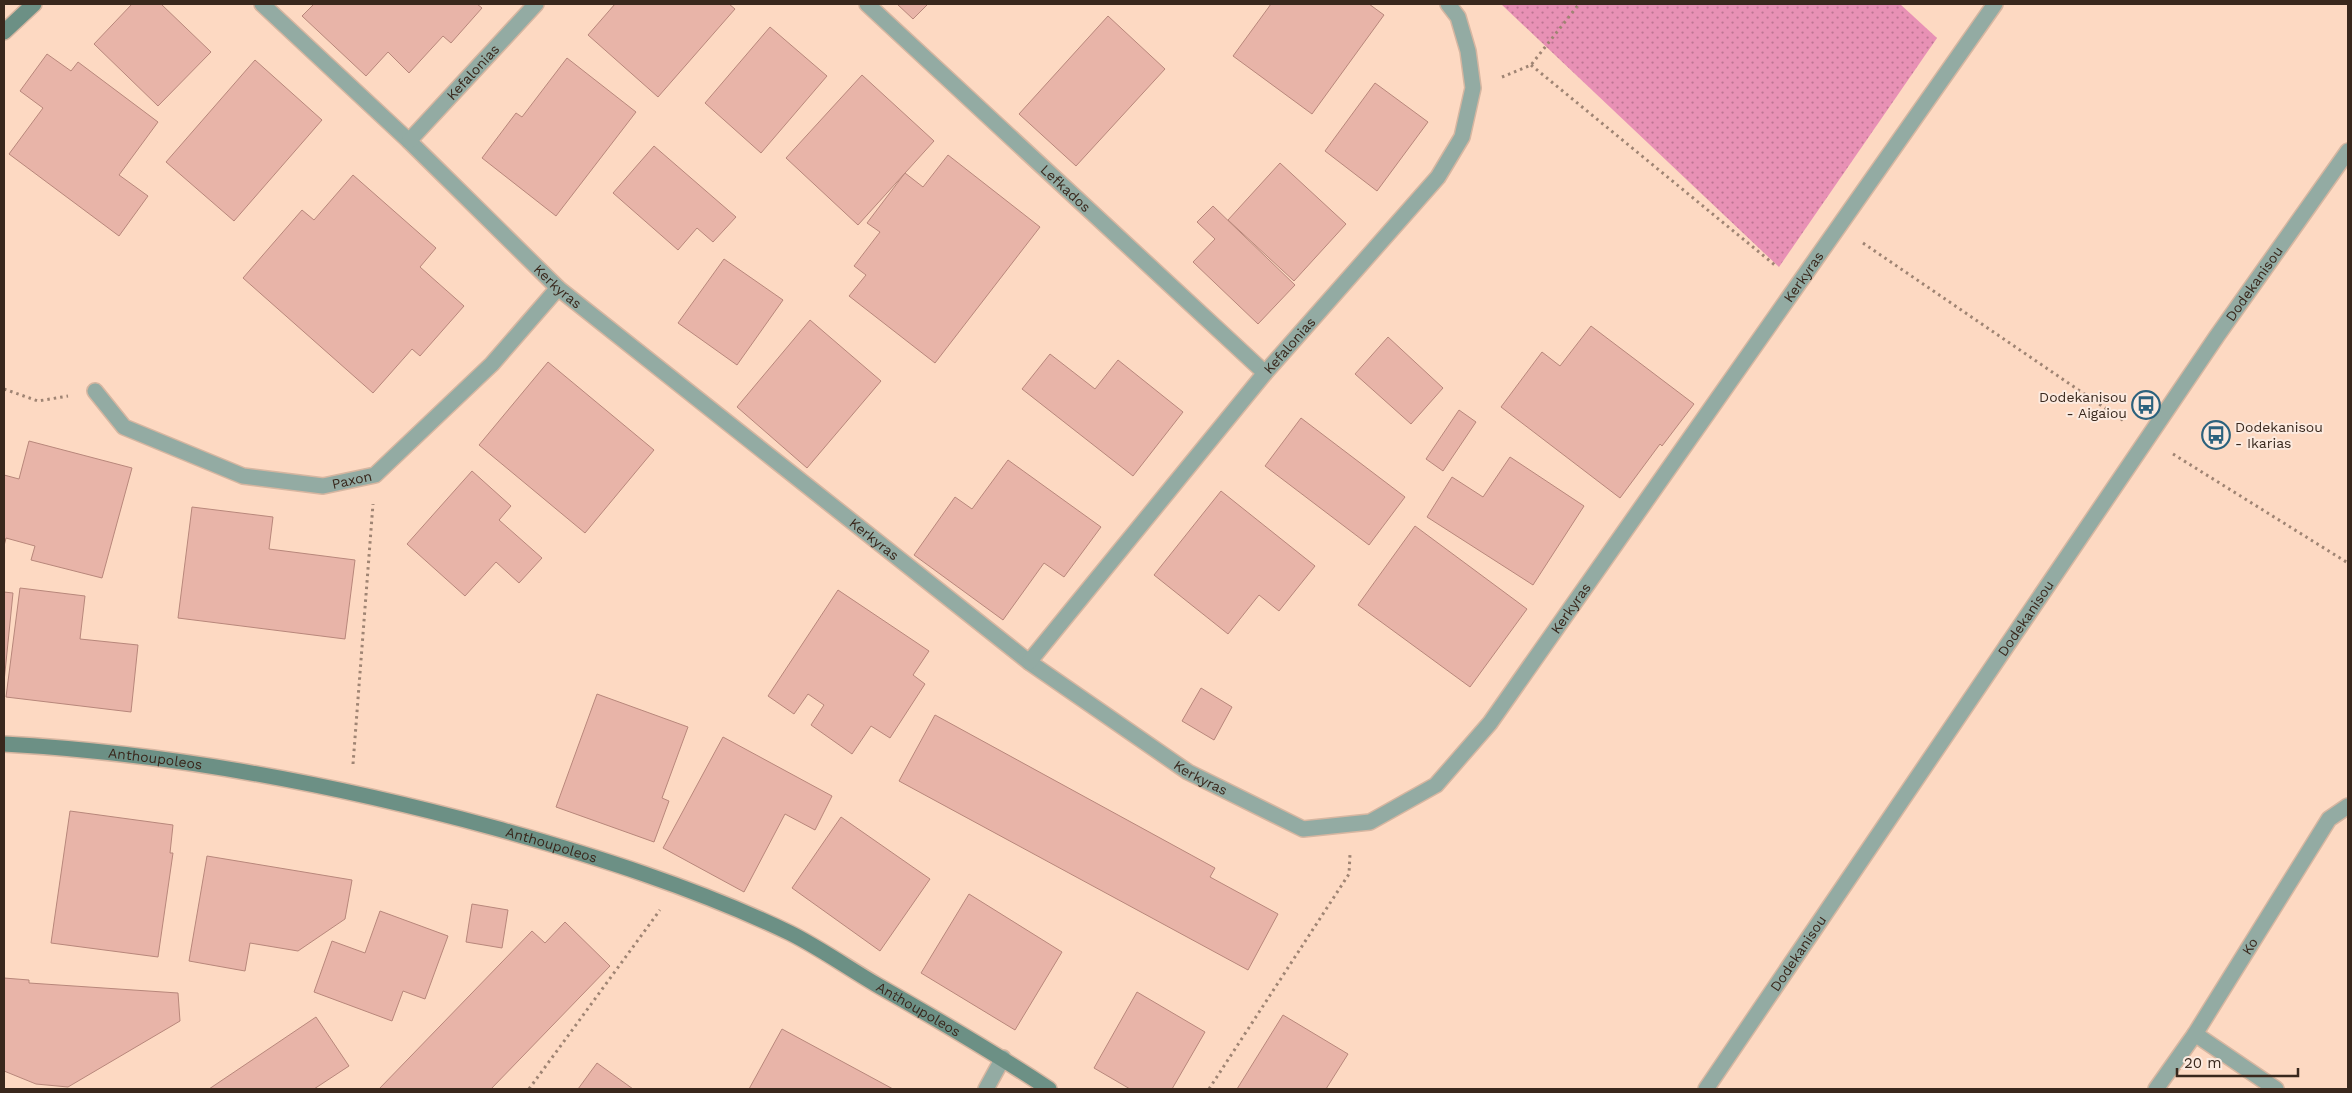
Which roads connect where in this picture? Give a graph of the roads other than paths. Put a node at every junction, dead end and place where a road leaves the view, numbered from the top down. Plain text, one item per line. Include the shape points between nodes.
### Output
1 (34, 4) edge
2 (262, 4) edge
3 (536, 4) edge
4 (867, 4) edge
5 (1448, 4) edge
6 (1995, 4) edge
7 (4, 32) edge
8 (409, 141) junction
9 (2348, 150) edge
10 (558, 288) junction
11 (1265, 373) junction
12 (95, 392) road end
13 (1029, 662) junction
14 (4, 744) edge
15 (2348, 806) edge
16 (2195, 1034) junction
17 (1003, 1058) junction
18 (986, 1089) edge
19 (1049, 1089) edge
20 (1706, 1089) edge
21 (2156, 1089) edge
22 (2276, 1089) edge

1 - 7 street
2 - 8 street, Kerkyras
3 - 8 street, Kefalonias
4 - 11 street, Lefkados
5 - 11 street, Kefalonias via 1458,17 1468,51 1473,88 1462,137 1438,177
6 - 13 street, Kerkyras via 1490,722 1436,785 1370,822 1303,829 1197,776
8 - 10 street, Kerkyras
9 - 20 street, Dodekanisou via 2148,438
10 - 12 street, Paxon via 492,364 375,475 323,486 243,476 124,427
10 - 13 street, Kerkyras
11 - 13 street, Kefalonias
14 - 17 street, Anthoupoleos via 75,748 278,777 432,811 554,844 678,886 791,934
15 - 16 street, Ko via 2329,819
16 - 21 street, Ko
16 - 22 street
17 - 18 street
17 - 19 street, Anthoupoleos

